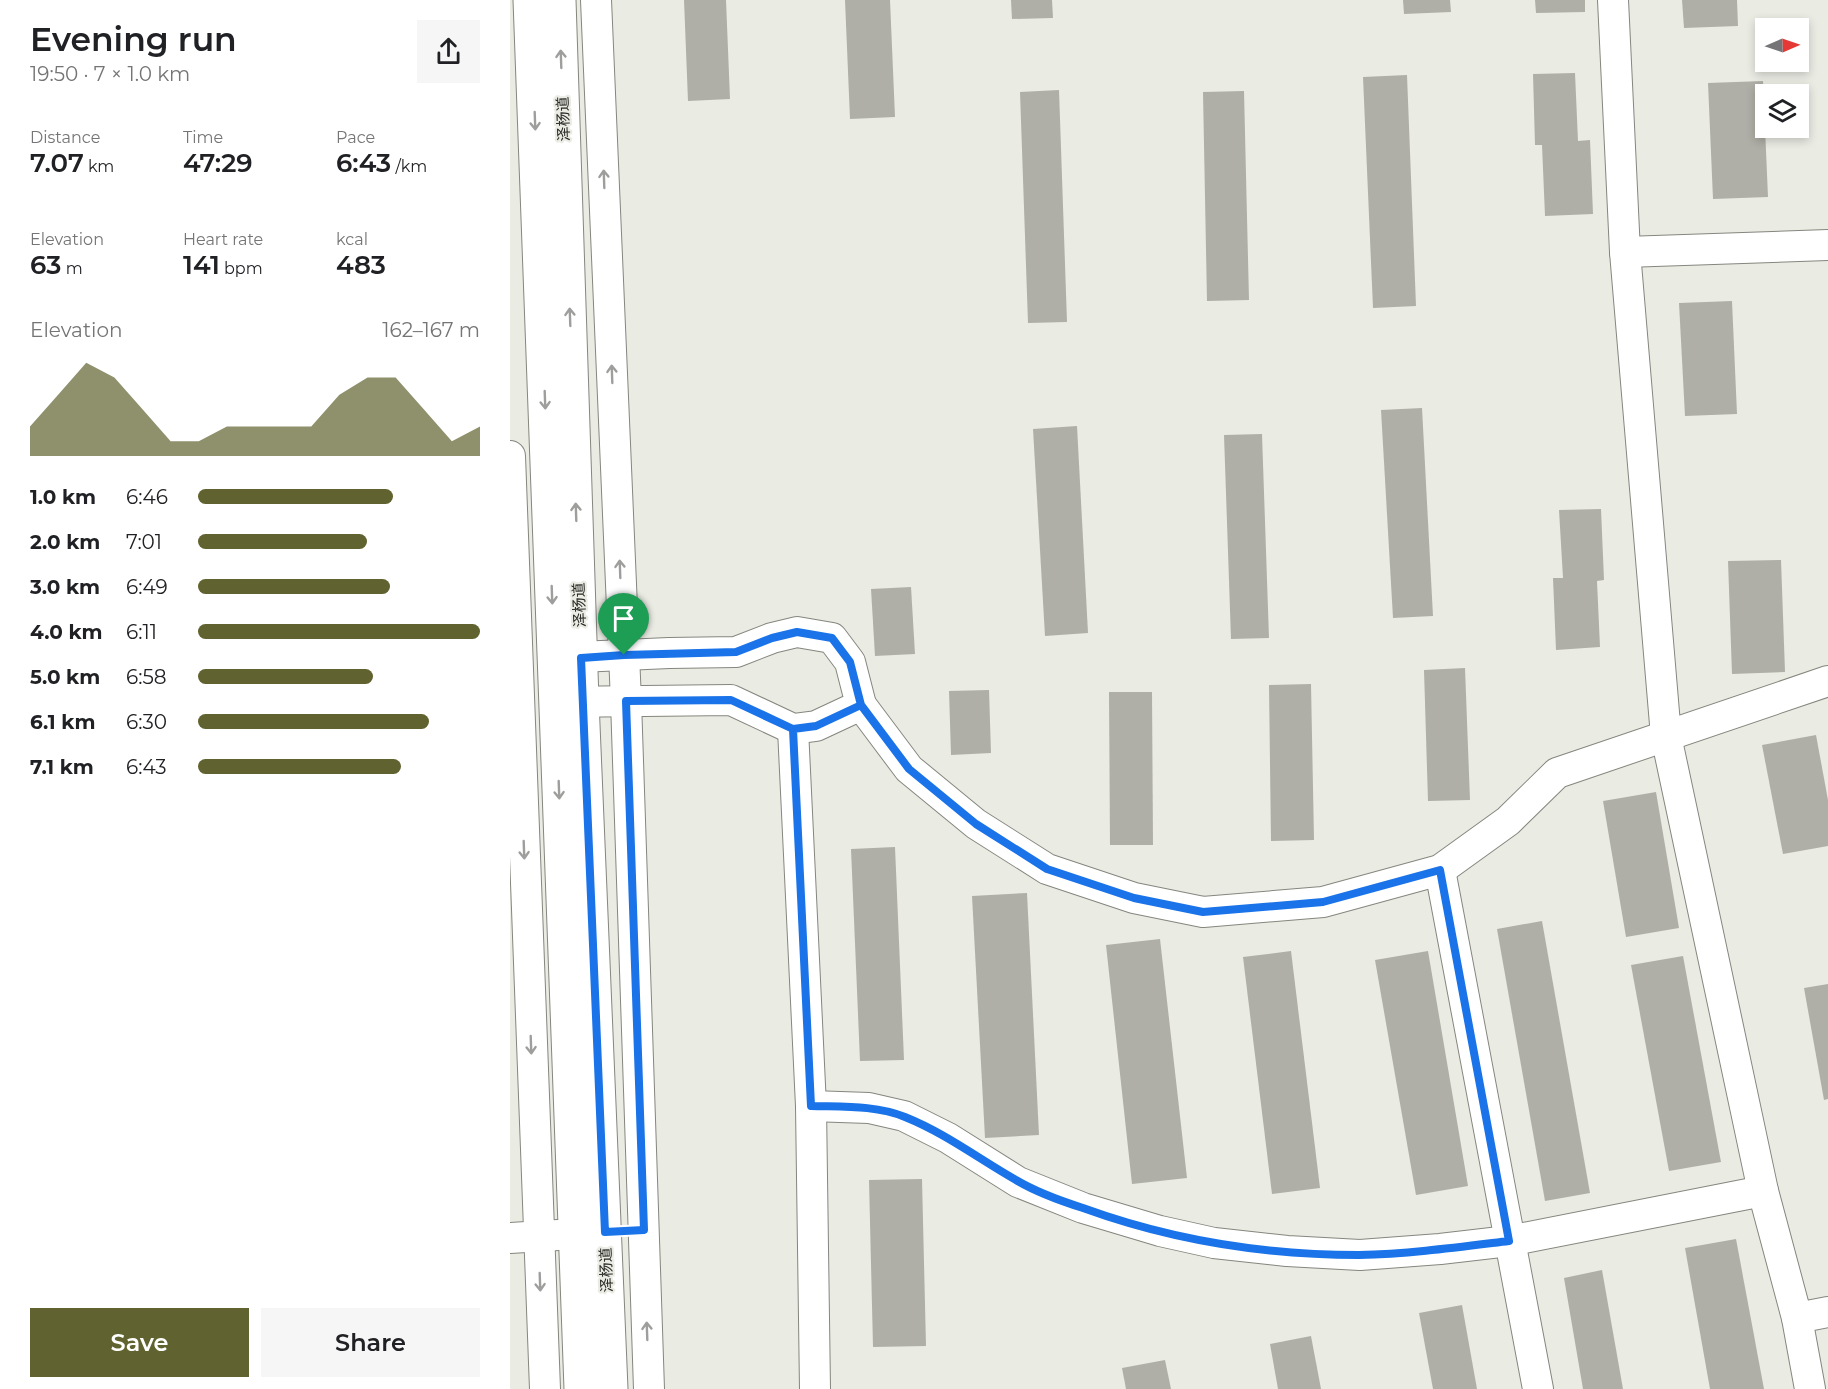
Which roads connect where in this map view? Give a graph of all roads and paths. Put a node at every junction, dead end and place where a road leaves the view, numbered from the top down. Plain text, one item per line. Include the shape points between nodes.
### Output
1 (530, 0) edge
2 (559, 0) edge
3 (596, 0) edge
4 (1613, 0) edge
5 (1828, 245) edge
6 (1625, 252) junction
7 (510, 456) edge
8 (624, 655) junction
9 (567, 658) junction
10 (517, 659) junction
11 (1828, 681) edge
12 (626, 701) junction
13 (569, 702) junction
14 (519, 705) junction
15 (861, 705) junction
16 (793, 729) junction
17 (1666, 736) junction
18 (1440, 870) junction
19 (811, 1106) junction
20 (1763, 1191) junction
21 (644, 1230) junction
22 (591, 1233) junction
23 (524, 1237) edge
24 (1509, 1241) junction
25 (1828, 1312) edge
26 (1797, 1318) junction
27 (545, 1389) edge
28 (581, 1389) edge
29 (611, 1389) edge
30 (649, 1389) edge
31 (815, 1389) edge
32 (1538, 1389) edge
33 (1810, 1389) edge

1 -> 9 main road, 泽杨道
9 -> 2 main road, 泽杨道
8 -> 3 street
4 - 6 street
5 - 6 street
6 - 17 street
7 - 10 street
8 - 9 street
8 - 12 street
8 - 15 street via 736,652 797,632 832,638 850,662
9 - 10 street
9 - 13 main road, 泽杨道
10 - 14 street
11 - 17 street
12 - 13 street
12 - 16 street via 731,700
12 - 21 street
13 - 14 street
13 - 22 main road, 泽杨道
14 -> 23 street
15 - 16 street via 816,726
15 - 18 street via 909,769 976,824 1047,869 1134,898 1203,912 1323,902
16 - 19 street
17 - 18 street via 1557,773 1508,821
17 - 20 street
18 - 24 street
19 - 24 street via 869,1108 904,1116 948,1138 1018,1182 1072,1204 1214,1244 1360,1255
19 - 31 street
20 - 24 street
20 - 26 street
21 - 22 street
30 -> 21 street
22 - 23 street
22 - 28 main road, 泽杨道
22 - 29 main road, 泽杨道
23 -> 27 street
24 - 32 street
25 - 26 street
26 - 33 street

